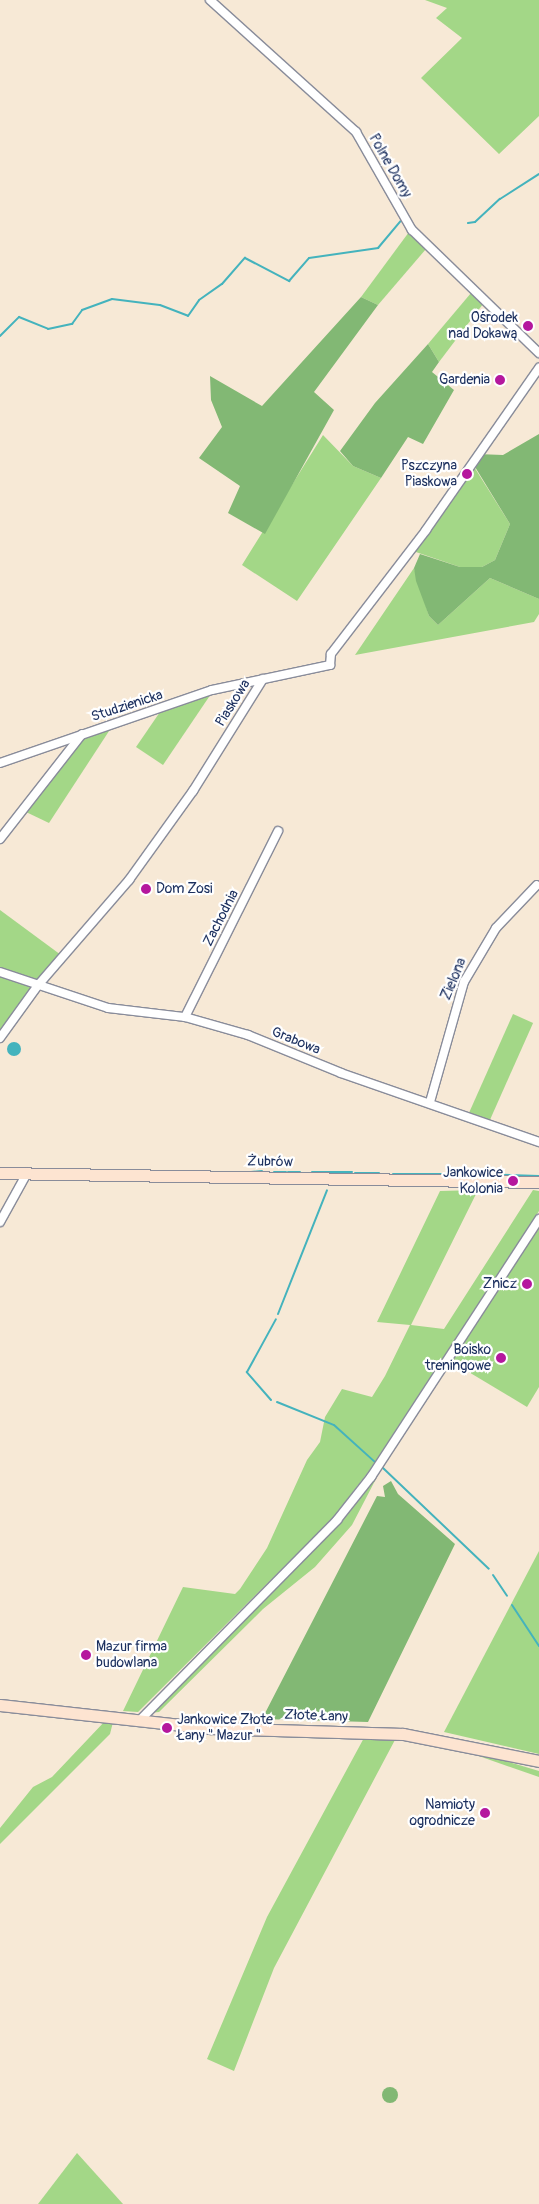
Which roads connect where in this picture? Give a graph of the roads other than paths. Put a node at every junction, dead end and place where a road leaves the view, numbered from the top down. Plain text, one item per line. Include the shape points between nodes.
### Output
1 (210, 0) edge
2 (539, 352) edge
3 (539, 368) edge
4 (263, 679) junction
5 (82, 734) junction
6 (0, 763) edge
7 (278, 831) dead end
8 (0, 838) edge
9 (537, 885) dead end
10 (0, 972) edge
11 (39, 984) junction
12 (185, 1017) junction
13 (0, 1038) edge
14 (430, 1102) junction
15 (539, 1142) edge
16 (0, 1173) edge
17 (27, 1173) junction
18 (539, 1182) edge
19 (539, 1219) edge
20 (0, 1222) edge
21 (0, 1705) edge
22 (140, 1720) junction
23 (539, 1761) edge

1 - 2 street, Polne Domy via 343,119 373,157 412,230
3 - 4 street, Piaskowa via 426,530 331,654 330,665
4 - 5 street, Studzienicka via 212,690
4 - 11 street, Piaskowa via 193,791 135,872
5 - 6 street, Studzienicka
5 - 8 street
7 - 12 street, Zachodnia
9 - 14 street, Zielona via 496,928 468,974
10 - 11 street, Grabowa
11 - 12 street, Grabowa via 108,1008
11 - 13 street, Piaskowa
12 - 14 street, Grabowa
14 - 15 street, Grabowa
16 - 17 street, Żubrów
17 - 18 street, Żubrów
17 - 20 street
19 - 22 street via 371,1477 337,1520
21 - 22 street, Złote Łany
22 - 23 street, Złote Łany via 210,1728 408,1735

